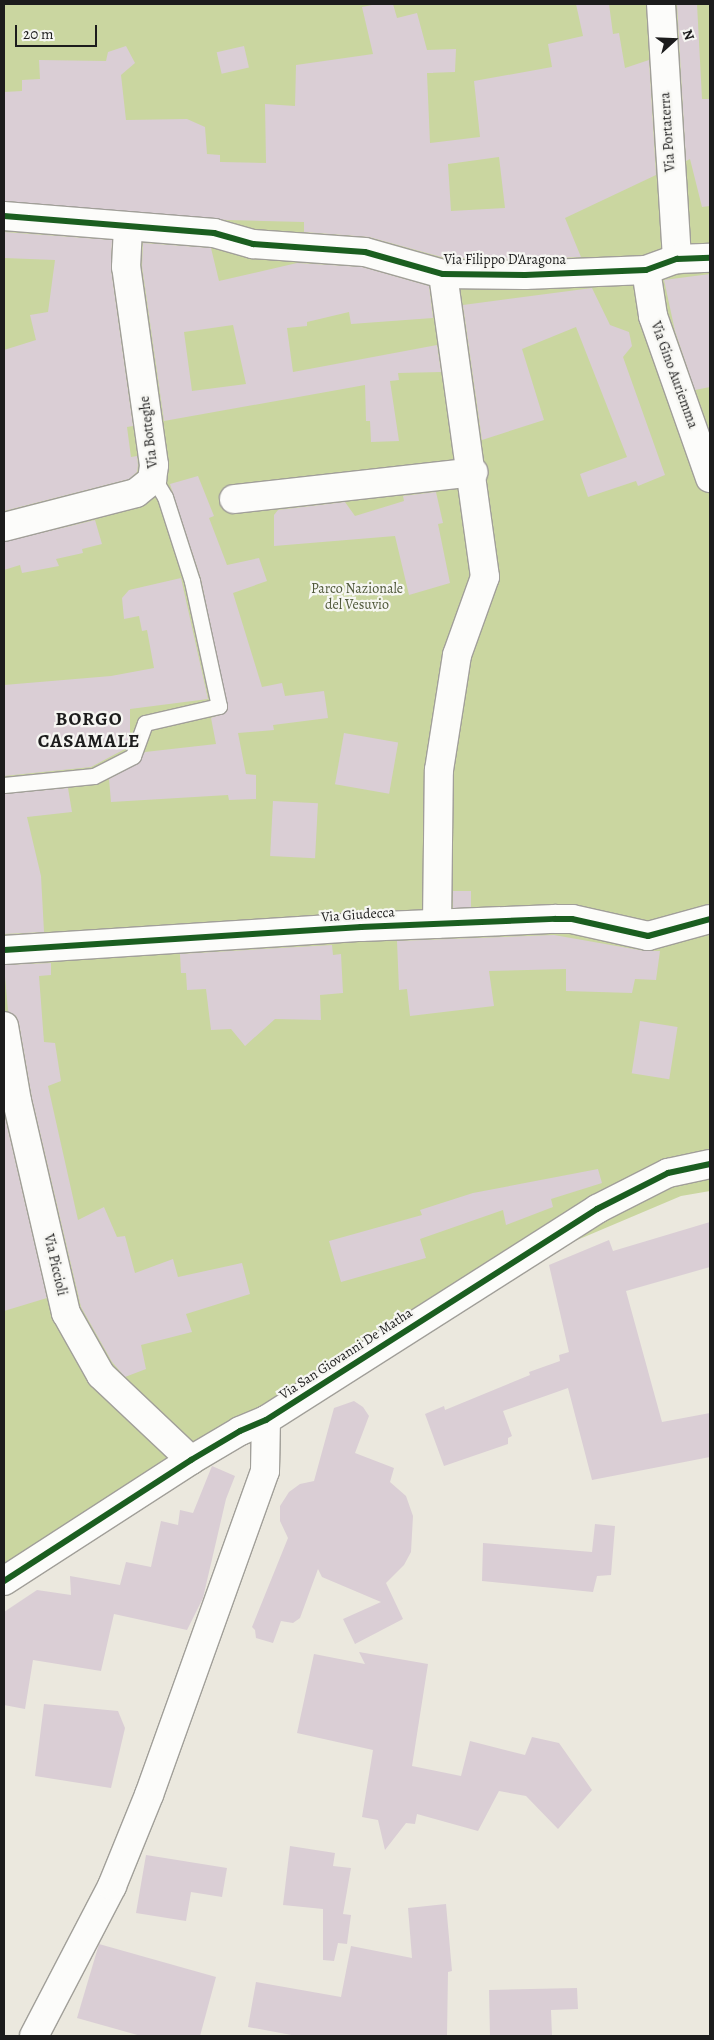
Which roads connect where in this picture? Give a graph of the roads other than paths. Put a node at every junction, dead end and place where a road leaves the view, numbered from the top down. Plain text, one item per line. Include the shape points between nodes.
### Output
1 (661, 4) edge
2 (4, 216) edge
3 (128, 228) junction
4 (710, 258) edge
5 (677, 259) junction
6 (646, 270) junction
7 (443, 274) junction
8 (472, 472) junction
9 (153, 477) junction
10 (710, 478) edge
11 (234, 499) dead end
12 (4, 527) edge
13 (4, 785) edge
14 (710, 919) edge
15 (437, 924) junction
16 (4, 950) edge
17 (4, 1026) edge
18 (710, 1164) edge
19 (266, 1420) junction
20 (191, 1460) junction
21 (4, 1581) edge
22 (34, 2036) edge

1 - 5 street, Via Portaterra via 666,127
2 - 3 street, Via Filippo D'Aragona
3 - 7 street, Via Filippo D'Aragona via 214,233 253,244 365,252
3 - 9 street, Via Botteghe via 126,267
4 - 5 street, Via Filippo D'Aragona
5 - 6 street, Via Filippo D'Aragona
6 - 7 street, Via Filippo D'Aragona via 525,275
6 - 10 street, Via Gino Auriemma via 652,316
7 - 8 street
8 - 11 street
8 - 15 street via 485,577 457,655 439,770
9 - 12 street, Via Botteghe via 149,486 136,493
9 - 13 lane via 165,497 192,580 219,706 145,723 133,756 94,776
14 - 15 street, Via Giudecca via 648,936 572,919
15 - 16 street, Via Giudecca
17 - 20 street, Via Piccioli via 17,1100 66,1313 101,1375
18 - 19 street, Via San Giovanni De Matha via 668,1173 598,1209
19 - 20 street, Via San Giovanni De Matha via 240,1431
19 - 22 street via 264,1471 149,1795 112,1886
20 - 21 street, Via San Giovanni De Matha

